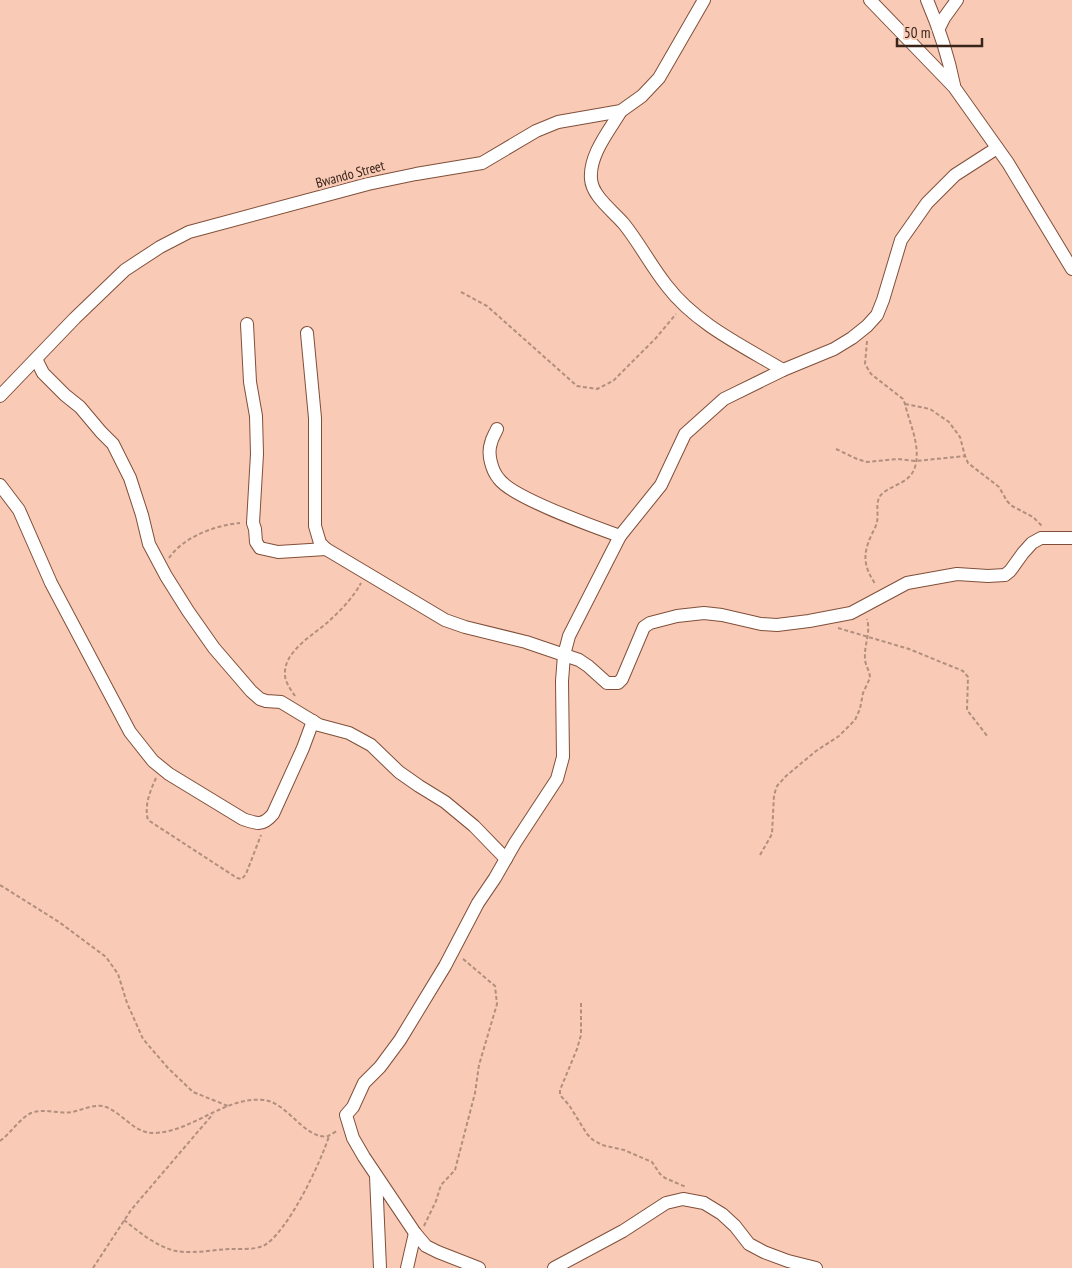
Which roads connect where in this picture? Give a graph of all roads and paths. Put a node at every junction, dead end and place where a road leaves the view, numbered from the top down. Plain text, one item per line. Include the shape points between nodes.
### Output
1 (704, 0) edge
2 (870, 0) edge
3 (927, 0) edge
4 (957, 0) edge
5 (939, 28) junction
6 (954, 87) junction
7 (621, 112) junction
8 (997, 148) junction
9 (1072, 269) edge
10 (461, 292) dead end
11 (684, 304) junction
12 (247, 324) dead end
13 (867, 326) junction
14 (307, 332) dead end
15 (36, 359) junction
16 (783, 370) junction
17 (0, 396) edge
18 (905, 404) junction
19 (497, 429) dead end
20 (836, 449) dead end
21 (965, 456) junction
22 (916, 461) junction
23 (0, 485) edge
24 (253, 524) junction
25 (620, 536) junction
26 (1054, 537) junction
27 (1072, 538) edge
28 (326, 549) junction
29 (162, 568) junction
30 (366, 572) junction
31 (884, 595) junction
32 (864, 607) junction
33 (835, 628) dead end
34 (868, 637) junction
35 (564, 654) junction
36 (296, 698) dead end
37 (313, 721) junction
38 (988, 737) dead end
39 (160, 767) junction
40 (267, 821) junction
41 (760, 855) dead end
42 (506, 859) junction
43 (0, 885) edge
44 (453, 950) junction
45 (581, 1003) dead end
46 (229, 1106) junction
47 (215, 1112) junction
48 (348, 1120) junction
49 (329, 1136) junction
50 (0, 1141) edge
51 (376, 1175) junction
52 (688, 1188) dead end
53 (124, 1220) junction
54 (417, 1234) junction
55 (94, 1268) edge
56 (380, 1268) edge
57 (407, 1268) edge
58 (479, 1268) edge
59 (554, 1268) edge
60 (816, 1268) edge

1 - 7 street, Bwando Street via 659,78
2 - 6 street
3 - 5 street
4 - 5 street
5 - 6 street
6 - 8 street
7 - 11 street via 591,168 592,189
7 - 15 street, Bwando Street via 558,122 536,131 482,163 368,184 190,232 124,270
8 - 9 street
8 - 13 street via 955,175 927,203 901,240 884,300
10 - 11 path via 487,306 577,386 597,389 613,381
11 - 16 street via 736,342
12 - 24 street via 250,382 256,416
13 - 16 street via 834,349
13 - 18 path via 865,364 871,374
14 - 28 street via 315,418 315,526 320,543
15 - 17 street, Bwando Street
15 - 29 street via 43,373 113,444 130,478 149,544
16 - 25 street via 724,399 685,434 661,485
18 - 21 path via 930,409 949,422 960,437
18 - 22 path via 915,439
19 - 25 street via 490,445 492,465 499,480 533,500
20 - 22 path via 868,462
21 - 22 path
21 - 26 path via 968,463 999,487 1012,506 1033,517
22 - 31 path via 912,474 882,493 878,501 877,521 865,555 868,574
23 - 39 street via 19,510 51,583 130,732
24 - 28 street via 256,542 265,550
24 - 29 path via 212,528 178,546
25 - 35 street via 569,636
26 - 27 street
26 - 31 street via 1032,543 1004,575 956,574 907,583
28 - 30 street
29 - 37 street via 214,648 256,695 266,701 282,702
30 - 35 street via 445,620
30 - 36 path via 345,605 289,659 284,675
31 - 32 street
32 - 34 path
32 - 35 street via 809,622 777,625 704,613 650,623 644,627 622,679 614,684 607,683 580,660
33 - 34 path
34 - 38 path via 917,652 962,671 968,677 967,710
34 - 41 path via 865,662 870,678 855,720 778,786 774,795 772,834
35 - 42 street via 563,757 557,779
37 - 40 street via 283,793
37 - 42 street via 349,733 371,745 399,772 445,802 474,826
39 - 40 street via 242,819 253,823
39 - 40 path via 149,794 148,820 237,878 242,879 246,874
42 - 44 street
43 - 46 path via 106,957 118,974 143,1039 193,1092
44 - 48 street via 400,1040 364,1084 346,1115
44 - 54 path via 495,986 496,1004 454,1170 441,1185 429,1217
45 - 52 path via 581,1035 560,1095 593,1140 652,1162 665,1178
46 - 47 path
46 - 49 path via 245,1100 265,1100 278,1105 308,1130 319,1136
47 - 50 path via 190,1124 154,1133 137,1130 104,1106 60,1113 36,1111
47 - 53 path
48 - 49 path
48 - 51 street via 353,1138
49 - 53 path via 290,1216 263,1246 177,1251 165,1248
51 - 54 street
51 - 56 street
53 - 55 path
54 - 57 street
54 - 58 street via 426,1246
59 - 60 street via 623,1231 666,1203 683,1199 704,1203 722,1214 749,1244 764,1252

